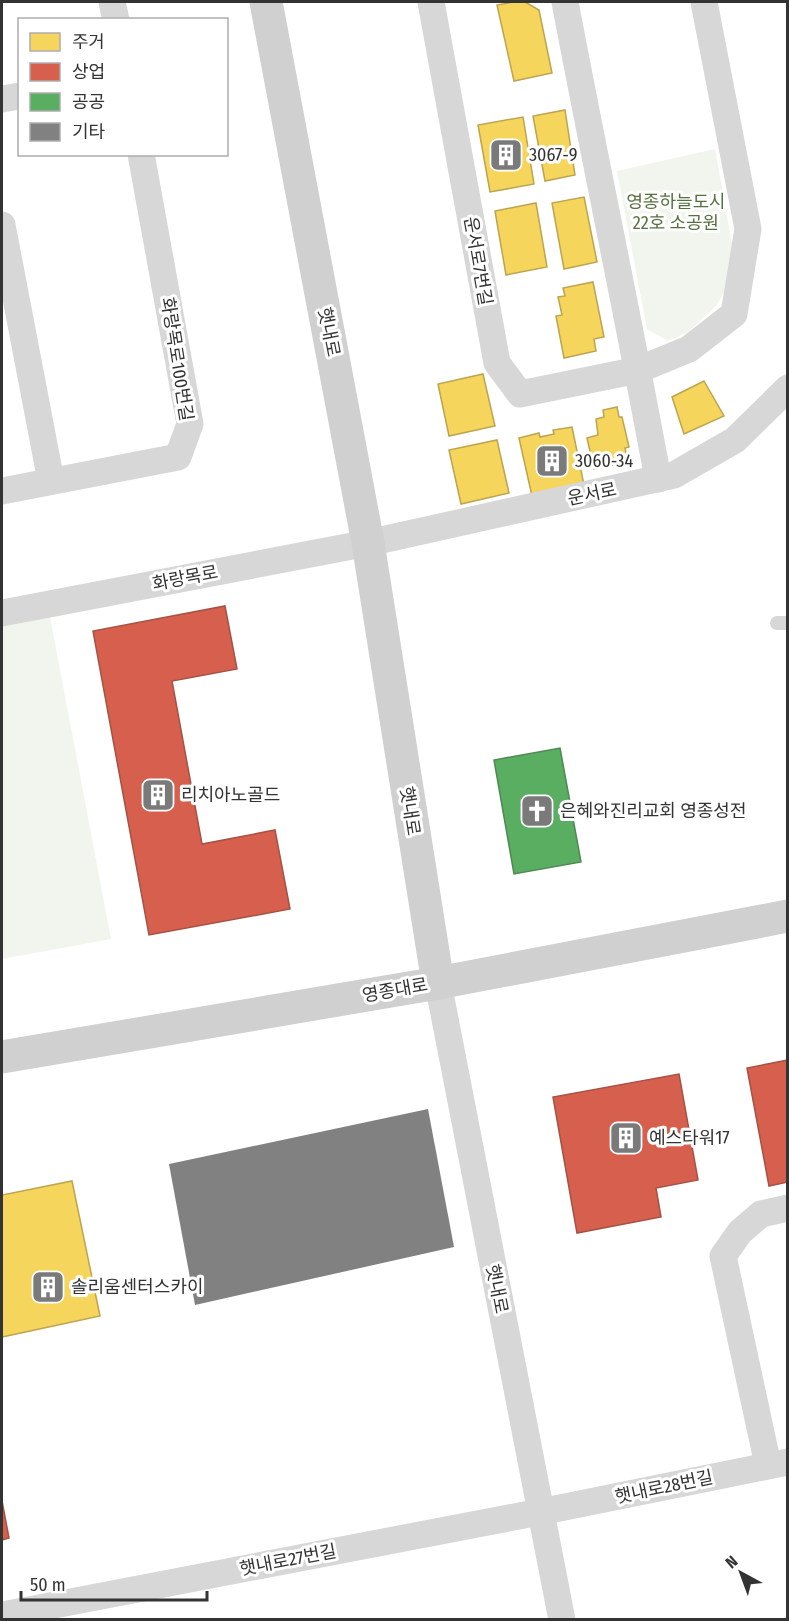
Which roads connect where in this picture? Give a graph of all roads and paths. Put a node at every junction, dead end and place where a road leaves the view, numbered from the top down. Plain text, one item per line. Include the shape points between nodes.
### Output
1 (112, 2) edge
2 (266, 2) edge
3 (431, 2) edge
4 (565, 2) edge
5 (704, 2) edge
6 (116, 18) edge
7 (18, 96) edge
8 (2, 99) edge
9 (141, 156) edge
10 (2, 225) edge
11 (6, 272) edge
12 (638, 370) junction
13 (788, 388) edge
14 (658, 479) junction
15 (51, 481) junction
16 (2, 491) edge
17 (368, 543) junction
18 (2, 612) edge
19 (788, 916) edge
20 (438, 983) junction
21 (2, 1057) edge
22 (788, 1208) edge
23 (778, 1464) edge
24 (540, 1512) junction
25 (2, 1615) edge
26 (562, 1620) edge

1 - 6 street
2 - 17 main road, 햇내로
3 - 12 street, 운서로7번길 via 497,363 520,394
4 - 12 street
5 - 12 street, 운서로7번길 via 748,229 734,314 689,349
7 - 8 street
9 - 15 street, 화랑목로100번길 via 190,424 177,457
10 - 11 street
11 - 15 street
12 - 14 street
13 - 14 street, 운서로 via 735,440 674,475
14 - 17 street, 운서로
15 - 16 street, 화랑목로100번길
17 - 18 street, 화랑목로
17 - 20 main road, 햇내로
19 - 20 main road, 영종대로
20 - 21 main road, 영종대로
20 - 24 street, 햇내로
22 - 23 street via 761,1214 740,1232 723,1256
23 - 24 street, 햇내로28번길
24 - 25 street, 햇내로27번길
24 - 26 street, 햇내로

